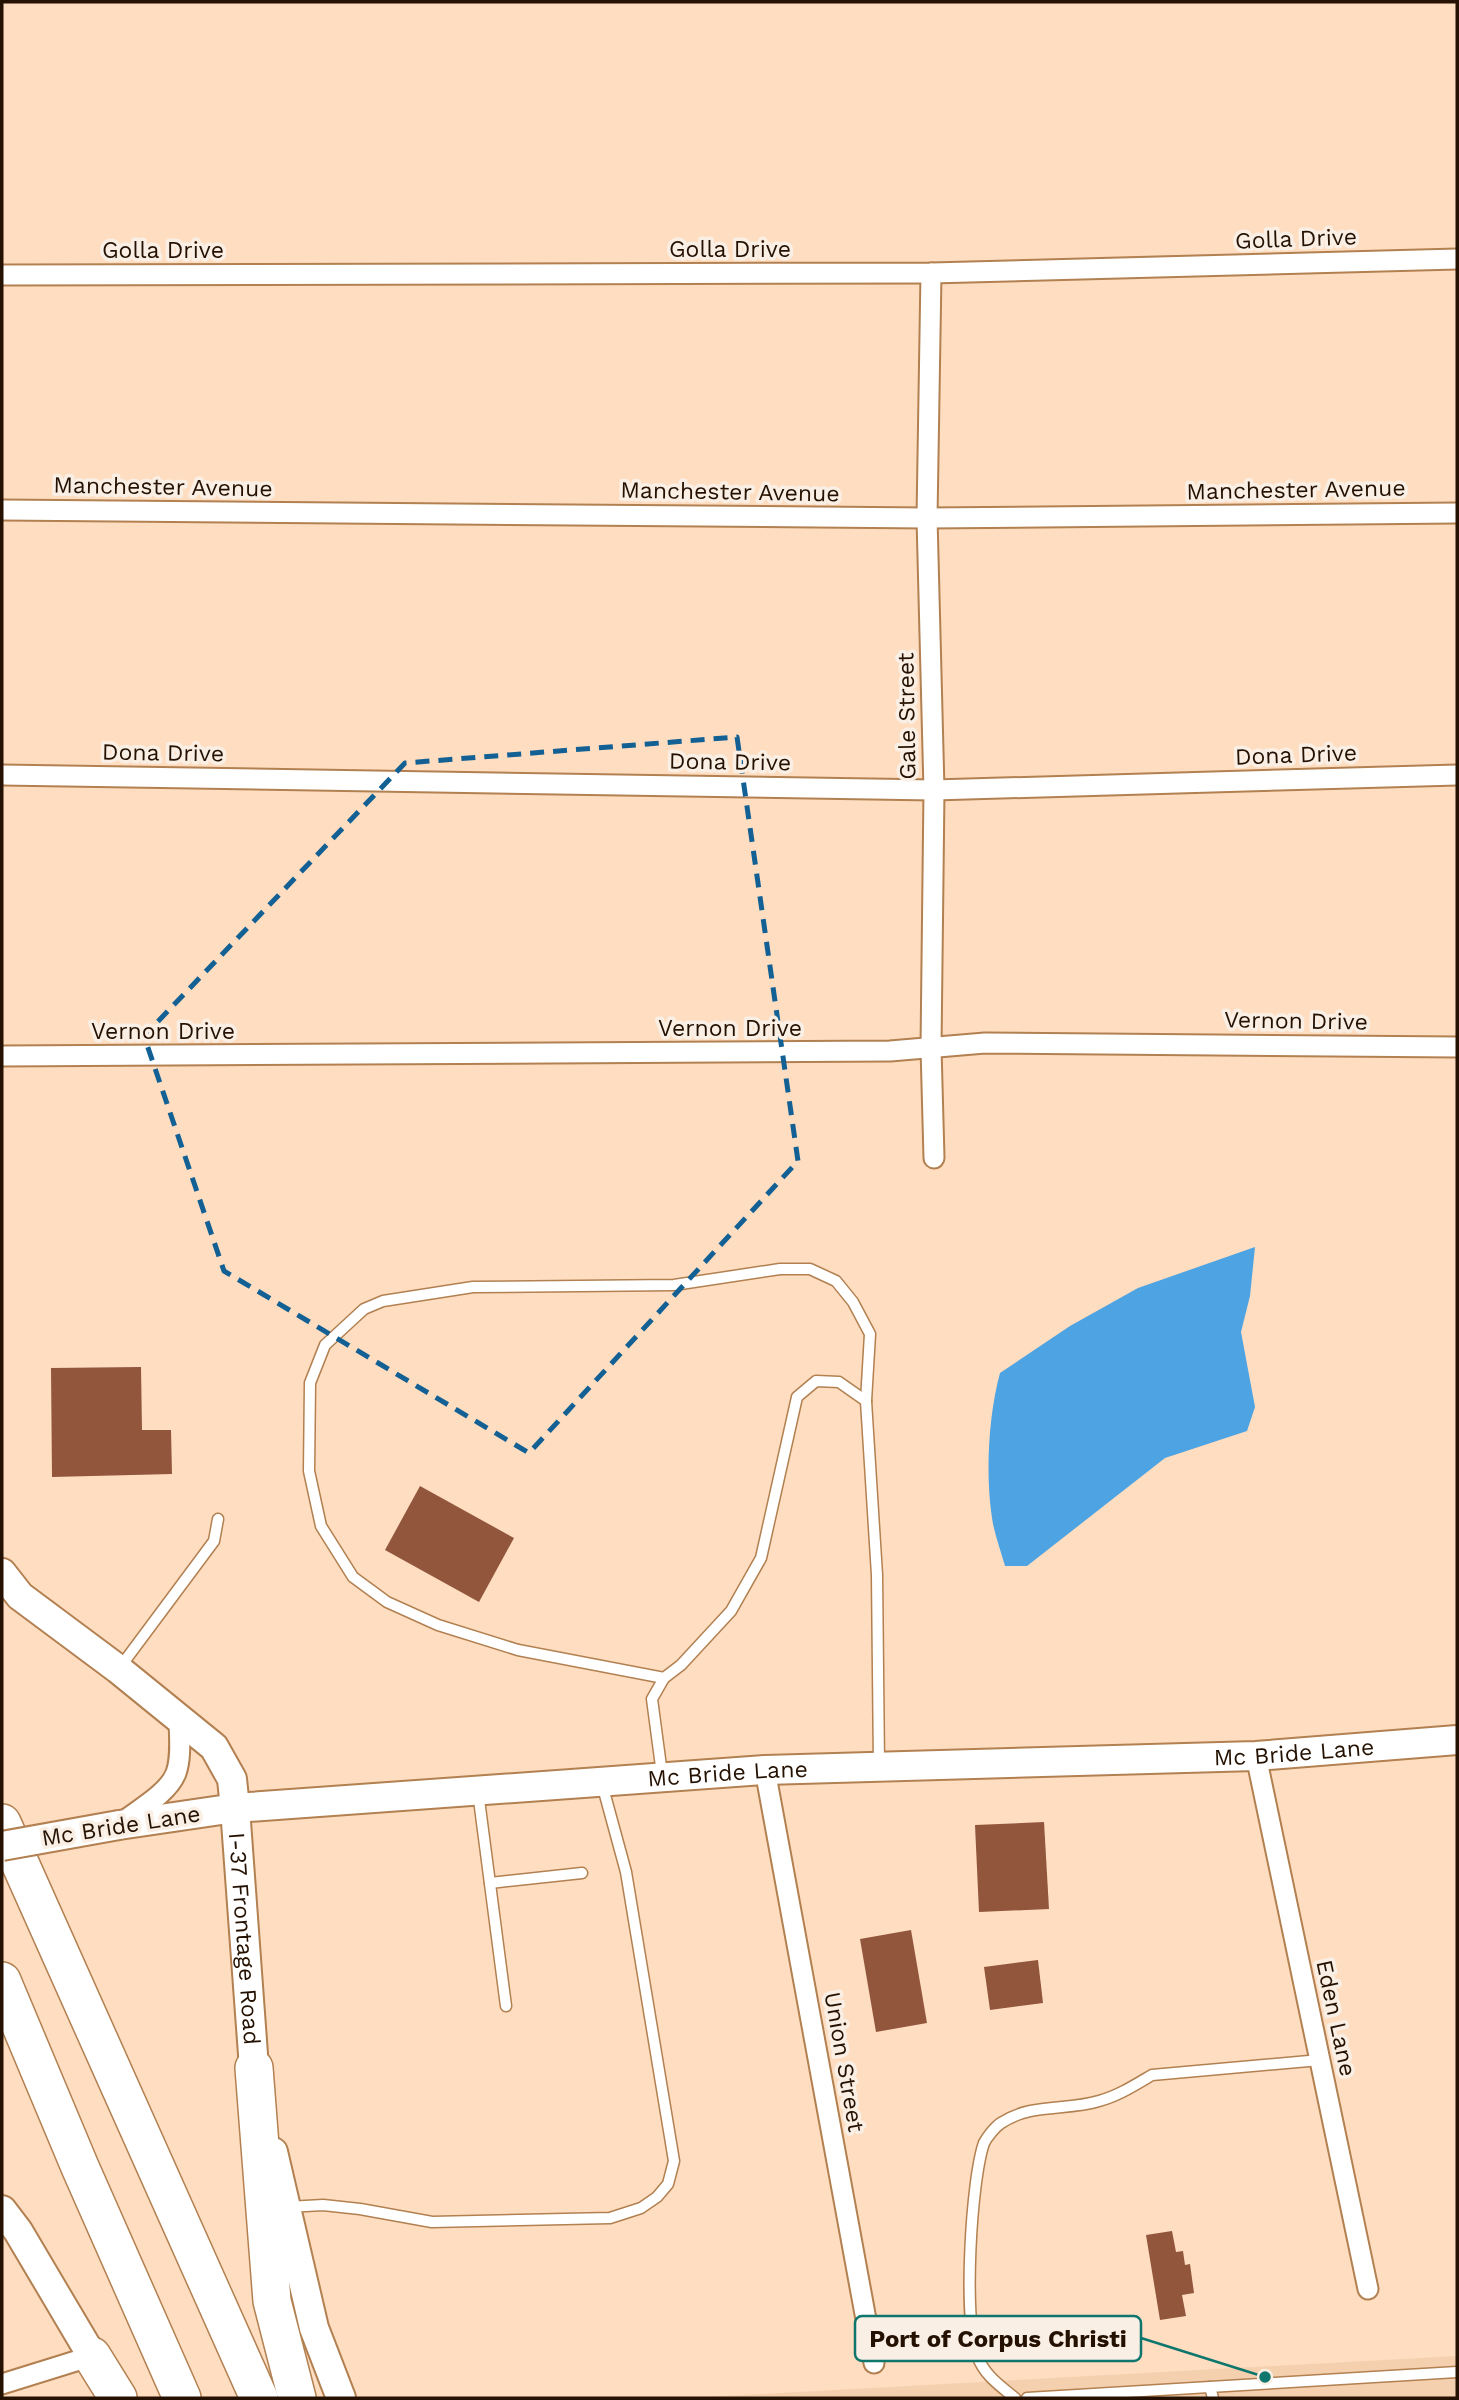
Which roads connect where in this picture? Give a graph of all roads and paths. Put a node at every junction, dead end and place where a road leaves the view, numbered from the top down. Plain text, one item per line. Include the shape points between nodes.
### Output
1 (1457, 259) edge
2 (931, 273) junction
3 (2, 275) edge
4 (2, 510) edge
5 (1457, 513) edge
6 (927, 518) junction
7 (2, 775) edge
8 (1457, 775) edge
9 (934, 790) junction
10 (1457, 1047) edge
11 (932, 1048) junction
12 (2, 1056) edge
13 (934, 1158) dead end
14 (866, 1401) junction
15 (218, 1519) dead end
16 (2, 1573) edge
17 (118, 1670) junction
18 (664, 1678) junction
19 (178, 1718) junction
20 (1457, 1740) edge
21 (1256, 1756) junction
22 (879, 1767) junction
23 (765, 1770) junction
24 (663, 1779) junction
25 (602, 1783) junction
26 (478, 1792) junction
27 (235, 1808) junction
28 (2, 1822) edge
29 (119, 1825) junction
30 (2, 1846) edge
31 (582, 1873) dead end
32 (490, 1883) junction
33 (2, 1981) edge
34 (506, 2007) dead end
35 (1320, 2060) junction
36 (254, 2068) junction
37 (286, 2207) junction
38 (2, 2210) edge
39 (1368, 2289) dead end
40 (92, 2356) junction
41 (874, 2363) dead end
42 (1457, 2372) edge
43 (2, 2384) edge
44 (1210, 2387) junction
45 (111, 2398) edge
46 (118, 2398) edge
47 (182, 2398) edge
48 (259, 2398) edge
49 (297, 2398) edge
50 (341, 2398) edge
51 (1015, 2398) edge
52 (1027, 2398) edge
53 (1213, 2398) edge

1 - 2 street, Golla Drive
2 - 3 street, Golla Drive
2 - 6 street, Gale Street
4 - 6 street, Manchester Avenue
5 - 6 street, Manchester Avenue
6 - 9 street, Gale Street
7 - 9 street, Dona Drive
8 - 9 street, Dona Drive
9 - 11 street, Gale Street
10 - 11 street, Vernon Drive via 985,1042
11 - 12 street, Vernon Drive via 876,1052
11 - 13 street, Gale Street
14 - 18 lane via 839,1382 816,1381 797,1397 761,1558 731,1611
14 - 18 lane via 870,1335 853,1301 836,1281 810,1269 780,1269 674,1285 473,1286 383,1301 364,1309 325,1345 310,1383 309,1471 320,1526 353,1577 387,1602 438,1625 518,1650
14 - 22 lane via 877,1575
15 - 17 lane via 214,1541
16 - 17 street, I-37 Frontage Road via 20,1596
17 - 19 street, I-37 Frontage Road
18 - 24 lane via 652,1699
19 - 27 street, I-37 Frontage Road via 214,1747 226,1764
19 - 29 street via 176,1774 166,1788
20 - 21 street, Mc Bride Lane
21 - 22 street, Mc Bride Lane
21 - 35 street, Eden Lane
22 - 23 street, Mc Bride Lane
23 - 24 street, Mc Bride Lane
23 - 41 street, Union Street
24 - 25 street, Mc Bride Lane
25 - 26 street, Mc Bride Lane
25 - 37 lane via 626,1872 674,2161 668,2184 641,2208 610,2218 432,2222 360,2208
26 - 27 street, Mc Bride Lane
26 - 32 lane
27 - 29 street, Mc Bride Lane
27 - 36 street, I-37 Frontage Road
28 - 48 highway
29 - 30 street, Mc Bride Lane, bridge
31 - 32 lane
32 - 34 lane
33 - 47 highway
35 - 39 street, Eden Lane
35 - 51 lane via 1152,2075 1098,2102 1021,2113 999,2124 985,2141 979,2169 969,2314 975,2352 985,2373
36 - 37 street, I-37 Frontage Road
36 - 49 highway via 272,2301
37 - 50 street, I-37 Frontage Road via 314,2328
38 - 40 street
40 - 43 street
40 - 45 street
40 - 46 highway
42 - 44 lane
44 - 52 lane
44 - 53 lane

